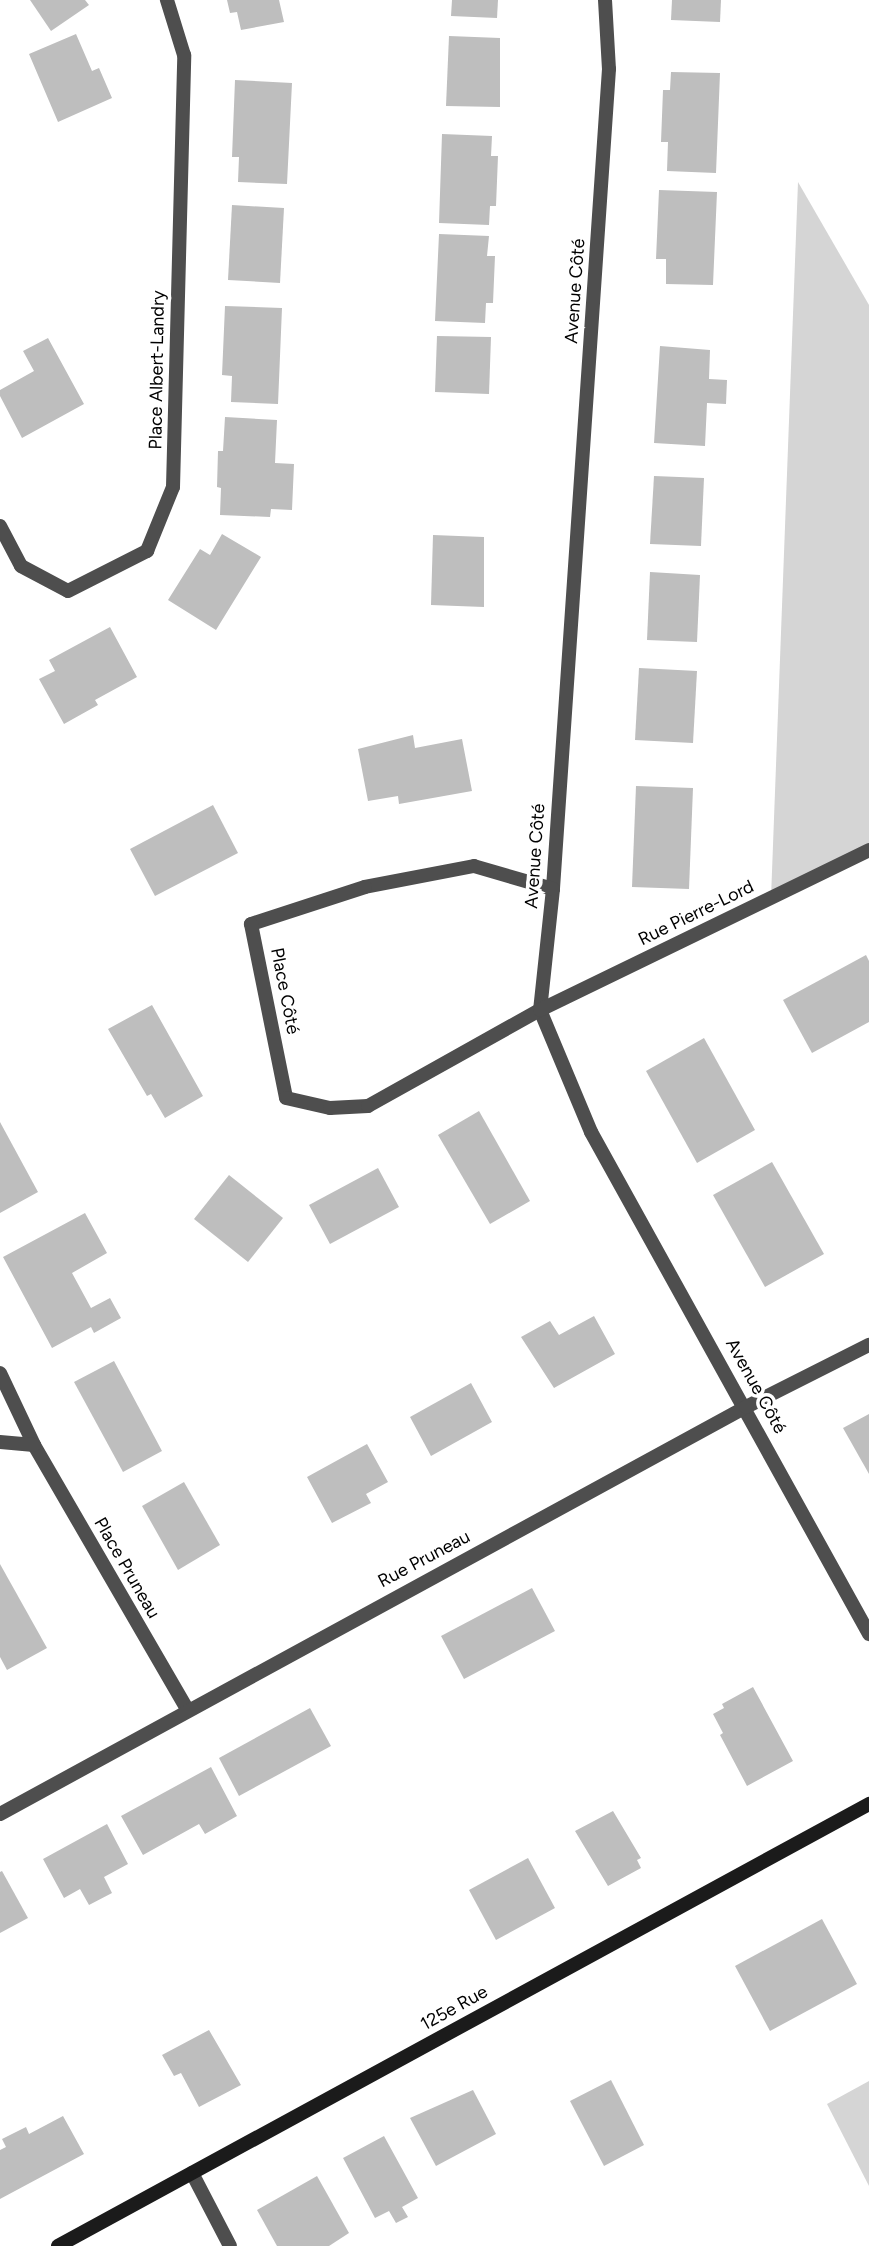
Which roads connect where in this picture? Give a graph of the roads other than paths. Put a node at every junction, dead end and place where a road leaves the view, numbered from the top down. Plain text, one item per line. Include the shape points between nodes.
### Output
1 (167, 0) edge
2 (605, 0) edge
3 (0, 526) edge
4 (869, 850) edge
5 (552, 888) junction
6 (540, 1010) junction
7 (869, 1345) edge
8 (0, 1373) edge
9 (746, 1407) junction
10 (0, 1442) edge
11 (34, 1446) junction
12 (869, 1634) edge
13 (187, 1709) junction
14 (869, 1804) edge
15 (0, 1814) edge
16 (192, 2173) junction
17 (58, 2246) edge
18 (230, 2246) edge

1 - 3 street, Place Albert-Landry via 184,55 173,487 147,551 68,591 21,566
2 - 5 street, Avenue Côté via 609,69
4 - 6 street, Rue Pierre-Lord
5 - 6 street, Avenue Côté
5 - 6 street, Place Côté via 474,866 365,887 251,924 286,1098 330,1108 368,1106
6 - 9 street, Avenue Côté via 591,1132
7 - 9 street, Rue Pruneau
8 - 11 street, Place Pruneau
9 - 12 street, Avenue Côté
9 - 13 street, Rue Pruneau
10 - 11 street
11 - 13 street, Place Pruneau
13 - 15 street, Rue Pruneau
14 - 16 main road, 125e Rue
16 - 17 main road, 125e Rue
16 - 18 street

